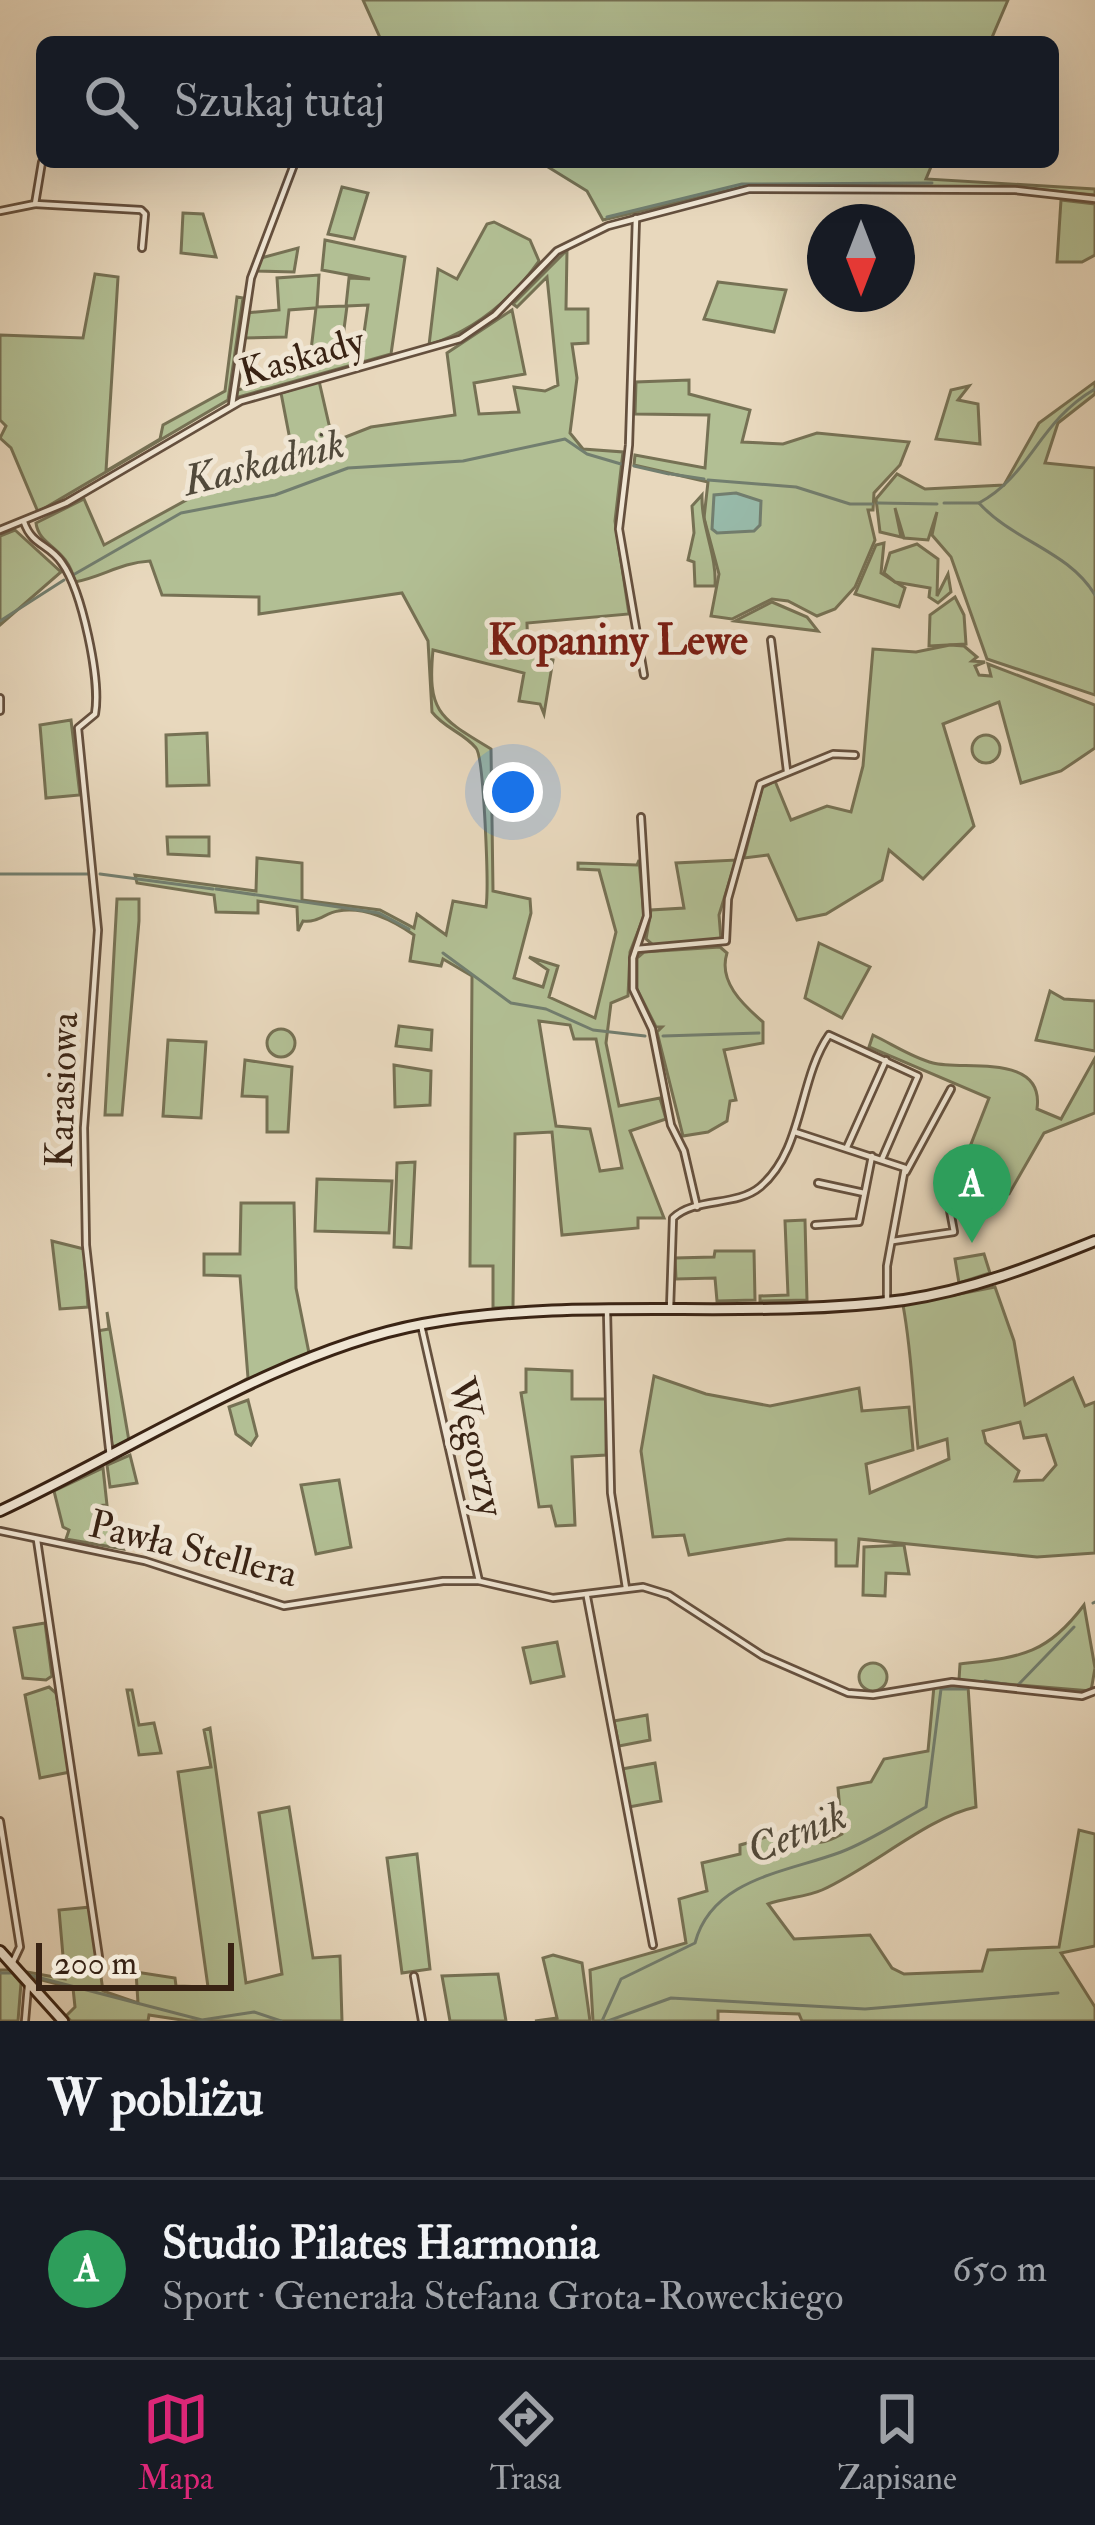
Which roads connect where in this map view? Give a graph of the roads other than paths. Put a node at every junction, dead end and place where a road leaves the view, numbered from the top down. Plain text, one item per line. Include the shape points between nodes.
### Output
1 (41, 168) edge
2 (293, 168) edge
3 (1095, 199) edge
4 (34, 204) junction
5 (0, 212) edge
6 (636, 218) junction
7 (142, 248) dead end
8 (232, 405) junction
9 (25, 522) junction
10 (0, 530) edge
11 (771, 640) dead end
12 (644, 675) dead end
13 (0, 698) edge
14 (0, 711) edge
15 (855, 755) dead end
16 (788, 771) junction
17 (641, 817) dead end
18 (637, 949) junction
19 (886, 1060) junction
20 (951, 1089) dead end
21 (794, 1132) junction
22 (847, 1147) junction
23 (872, 1156) junction
24 (882, 1159) junction
25 (906, 1172) junction
26 (818, 1183) dead end
27 (864, 1193) junction
28 (950, 1205) dead end
29 (697, 1207) junction
30 (815, 1226) dead end
31 (893, 1241) junction
32 (1095, 1241) edge
33 (887, 1301) junction
34 (670, 1310) junction
35 (607, 1311) junction
36 (421, 1325) junction
37 (110, 1457) junction
38 (0, 1511) edge
39 (0, 1531) edge
40 (37, 1540) junction
41 (478, 1581) junction
42 (626, 1588) junction
43 (587, 1597) junction
44 (1095, 1691) edge
45 (0, 1821) edge
46 (653, 1946) dead end
47 (0, 1951) edge
48 (99, 1957) dead end
49 (12, 1964) junction
50 (414, 1976) dead end
51 (28, 1986) junction
52 (25, 2021) edge
53 (64, 2021) edge
54 (422, 2021) edge

1 - 4 street
2 - 8 street via 251,278
3 - 6 street, Kaskady via 1015,190 748,189
4 - 5 street
4 - 7 street via 141,210
6 - 8 street, Kaskady via 557,250 460,339
6 - 12 street via 620,529
8 - 9 street, Kaskady
9 - 10 street, Kaskady
9 - 37 street, Karasiowa via 33,542 62,561 90,646 97,708 78,724 98,930 84,1128 86,1254
11 - 16 street
13 - 14 street
15 - 16 street via 833,754
16 - 18 street via 756,791 724,918 726,941
17 - 18 street via 647,916
18 - 29 street via 632,989 652,1029
19 - 21 street via 830,1035
19 - 22 street
19 - 24 street via 918,1080
20 - 25 street
21 - 22 street
21 - 29 street via 761,1186
22 - 23 street
23 - 24 street
23 - 27 street
24 - 25 street
25 - 31 street
26 - 27 street
27 - 30 street via 856,1225
28 - 31 street via 954,1232
29 - 34 street via 670,1225
31 - 33 street
32 - 33 street via 994,1279
33 - 34 street
34 - 35 street
35 - 36 street
35 - 42 street via 611,1493
36 - 37 street via 313,1358
36 - 41 street, Węgorzy
37 - 38 street
39 - 40 street, Pawła Stellera
40 - 41 street, Pawła Stellera via 145,1561 284,1606
40 - 48 street
41 - 43 street, Pawła Stellera
42 - 43 street, Pawła Stellera
42 - 44 street, Pawła Stellera via 659,1590 763,1656 848,1693 952,1682 1072,1696
43 - 46 street
45 - 49 street via 20,1947
47 - 49 street
49 - 51 street
50 - 54 street
51 - 52 street
51 - 53 street

